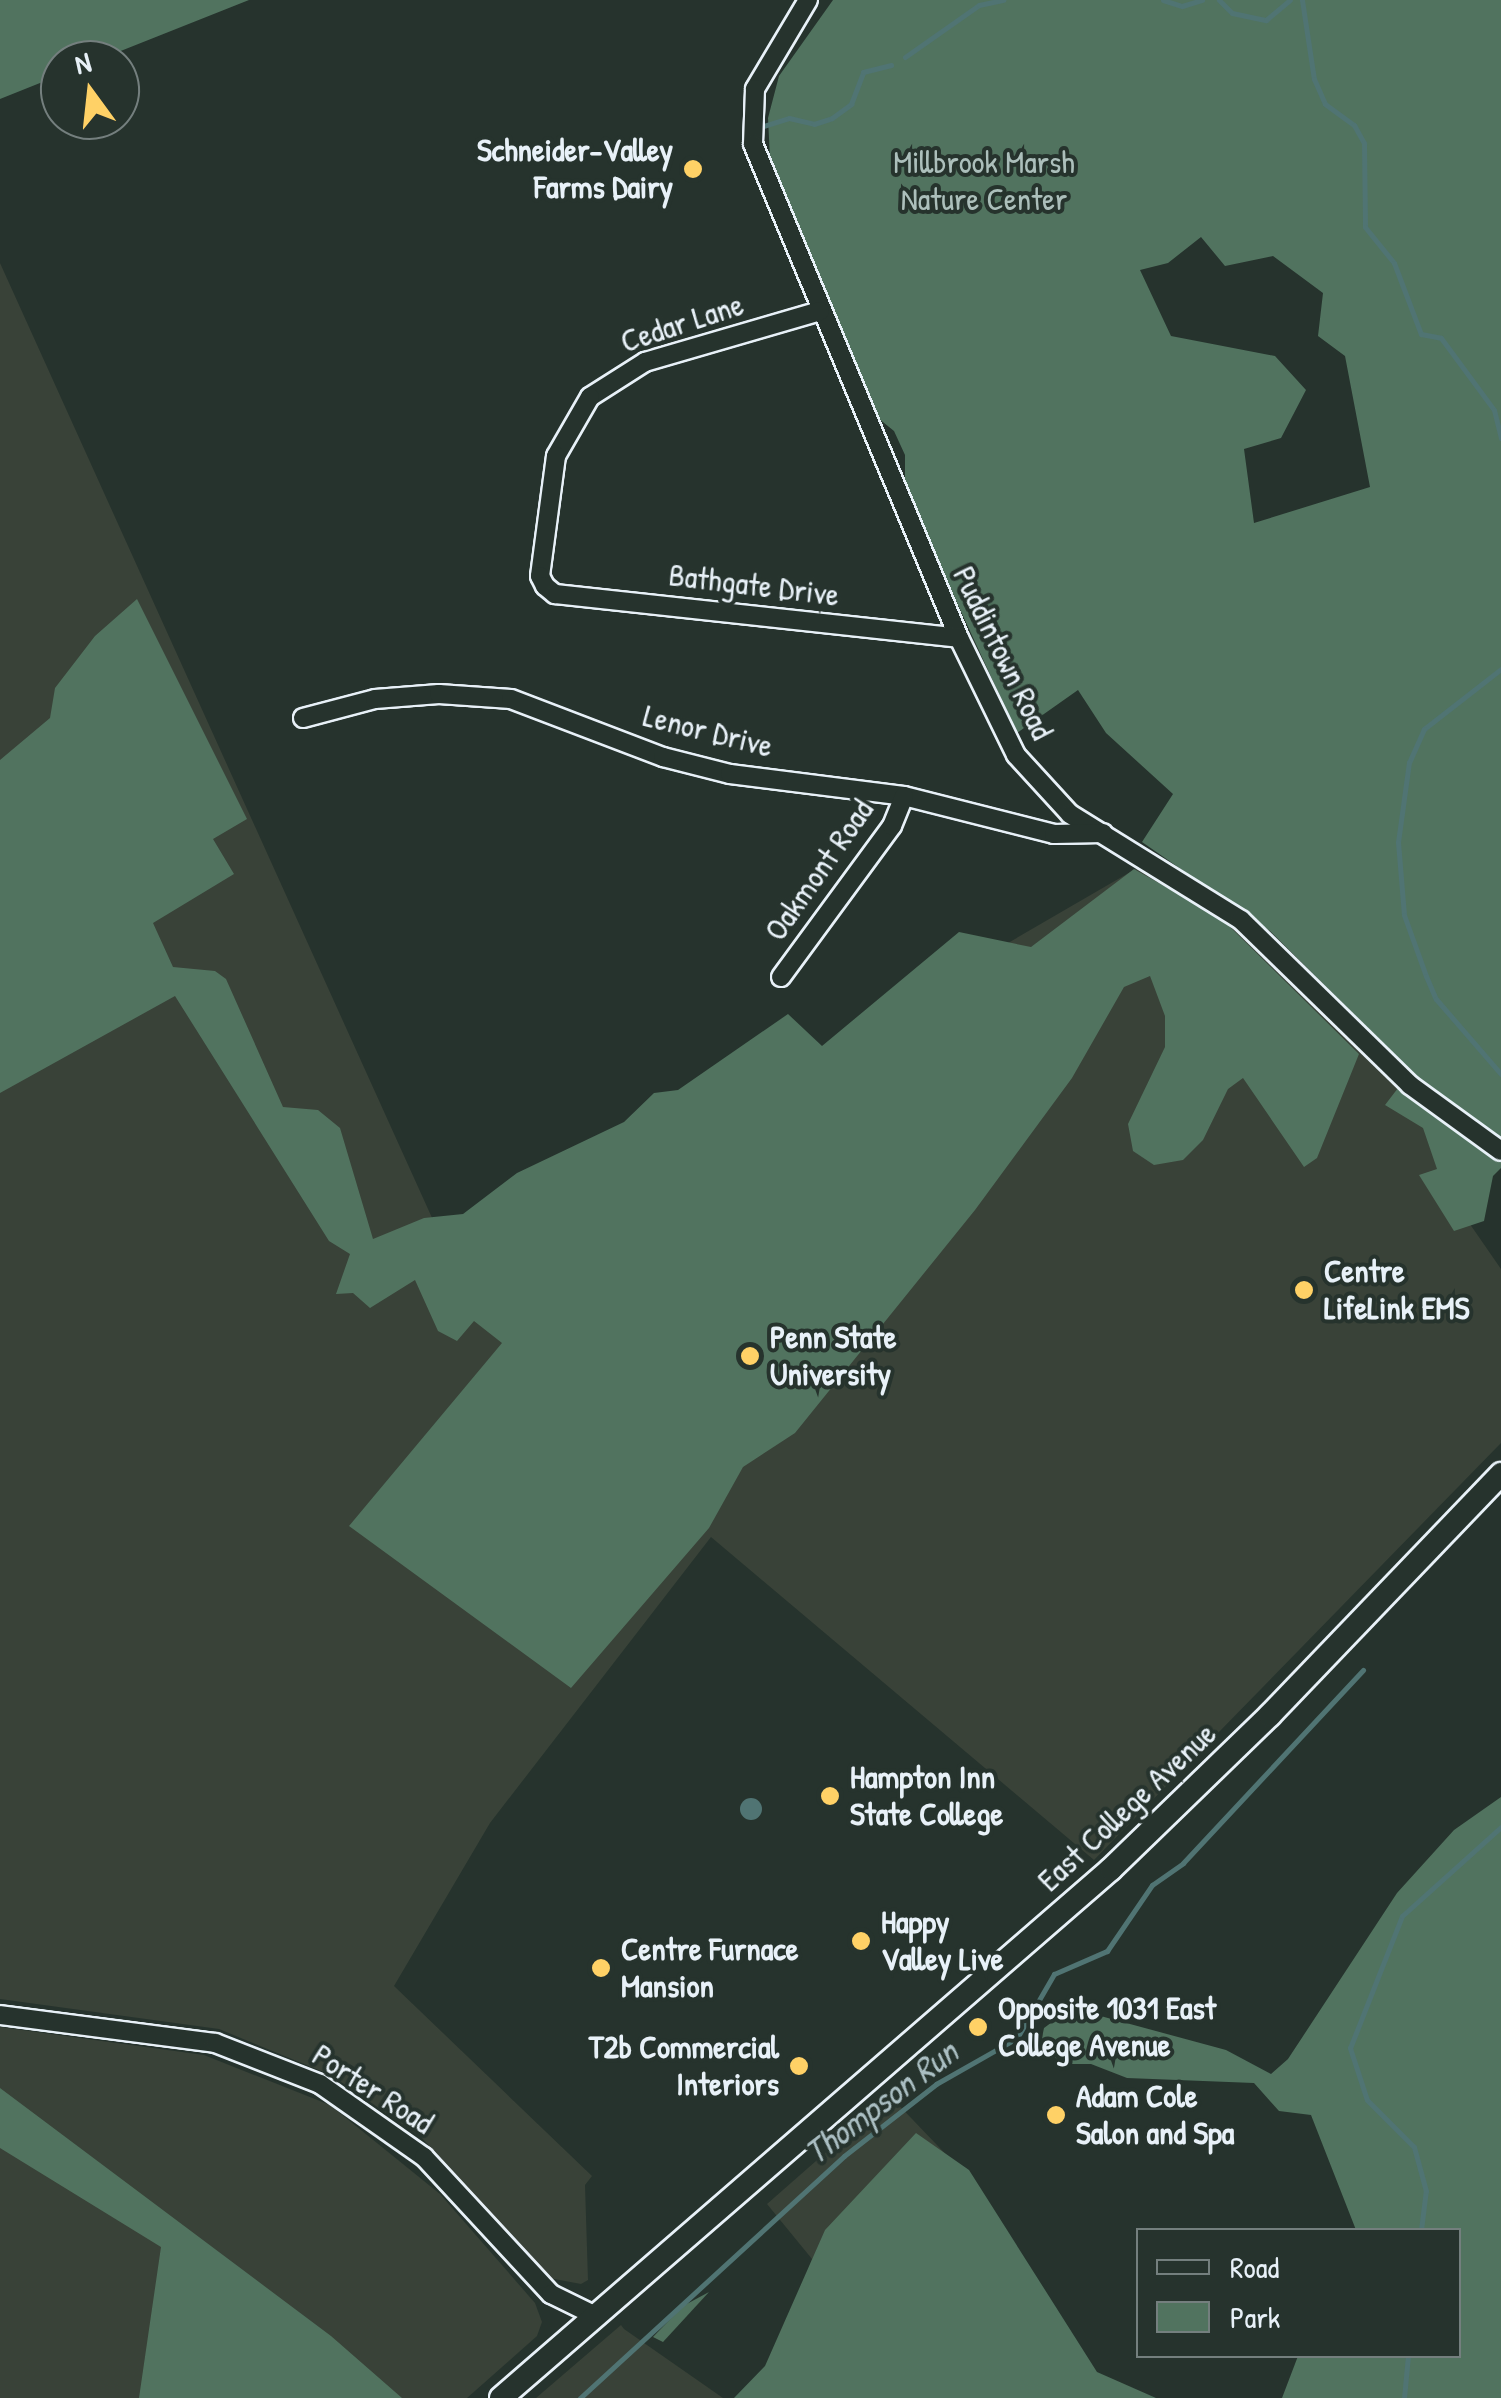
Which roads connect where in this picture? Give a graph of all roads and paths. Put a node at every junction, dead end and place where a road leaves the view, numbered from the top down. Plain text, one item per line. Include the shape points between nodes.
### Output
1 (808, 0) edge
2 (820, 311) junction
3 (545, 586) joint
4 (959, 638) junction
5 (304, 718) dead end
6 (904, 796) junction
7 (1103, 832) junction
8 (781, 977) dead end
9 (1501, 1151) edge
10 (1501, 1474) edge
11 (0, 2015) edge
12 (596, 2316) junction
13 (501, 2398) edge

1 - 2 street, Puddintown Road via 764,69 750,131 766,186
2 - 3 street, Cedar Lane via 645,362 590,397 556,456 540,576
2 - 4 street, Puddintown Road
3 - 4 street, Bathgate Drive via 555,594
4 - 7 street, Puddintown Road via 1033,780 1070,814
5 - 6 street, Lenor Drive via 391,698 511,699 663,757 730,774
6 - 7 street, Lenor Drive via 1054,834
6 - 8 street, Oakmont Road via 874,852
7 - 9 street, Puddintown Road via 1241,920 1410,1086
10 - 12 main road, East College Avenue via 1270,1716 1111,1869
11 - 12 street, Porter Road via 215,2043 320,2084 424,2157 551,2294
12 - 13 main road, East College Avenue

